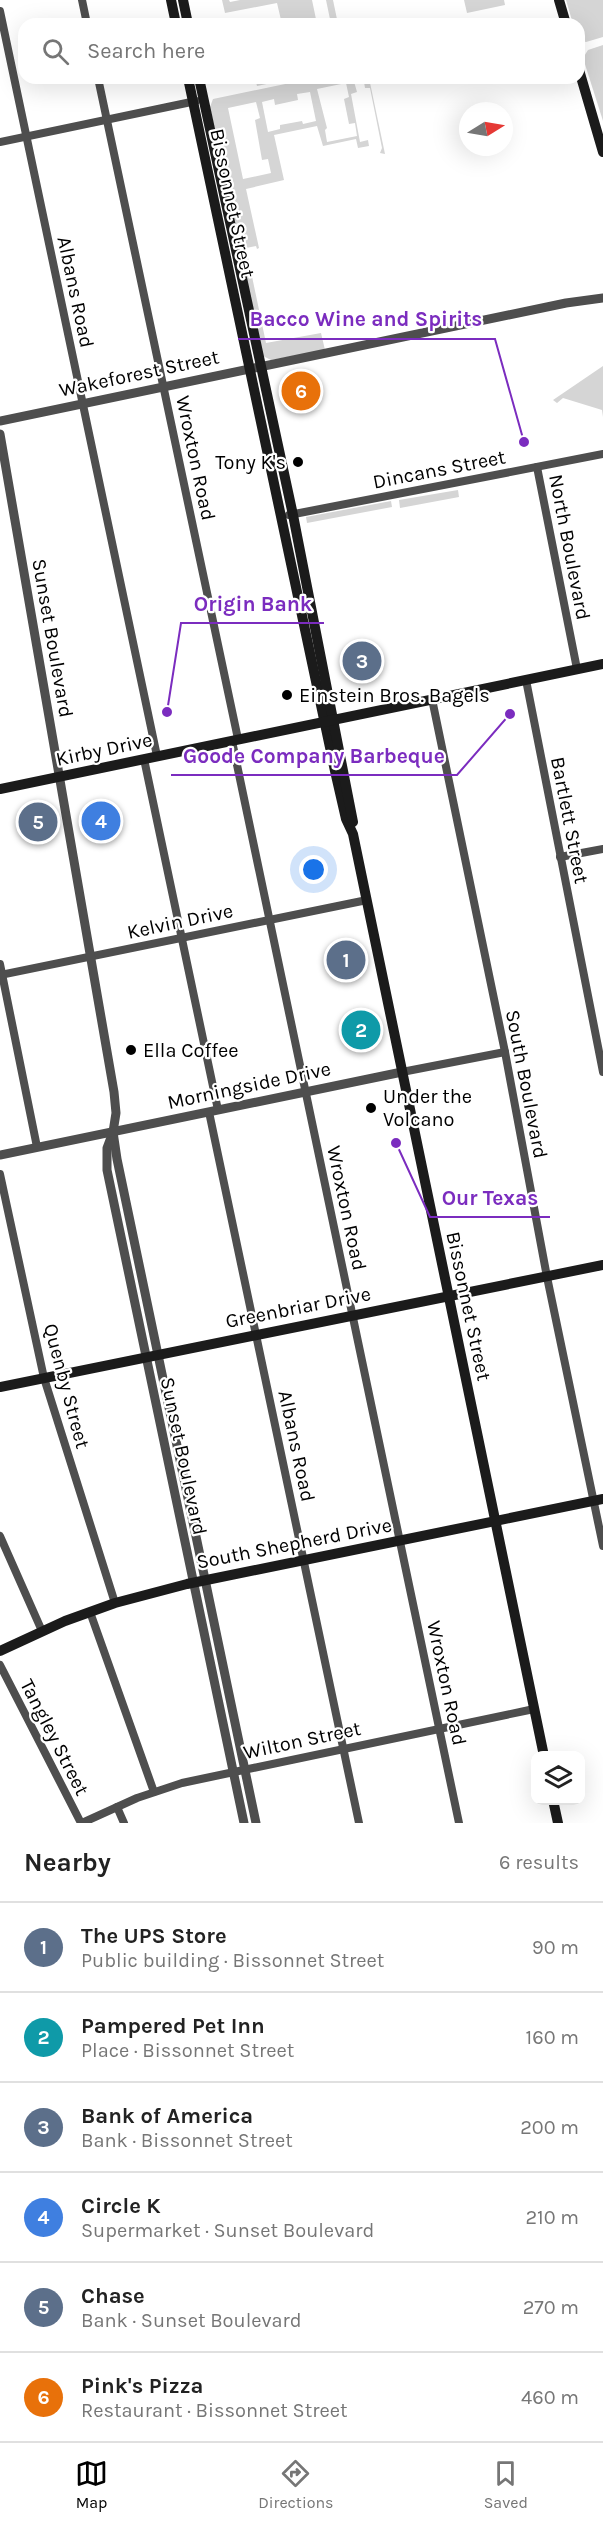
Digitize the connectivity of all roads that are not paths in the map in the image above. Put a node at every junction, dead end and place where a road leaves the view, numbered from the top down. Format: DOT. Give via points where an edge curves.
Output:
graph roads {
  1 [pos="82,0"];
  2 [pos="171,0"];
  3 [pos="183,0"];
  4 [pos="558,0"];
  5 [pos="0,11"];
  6 [pos="86,18"];
  7 [pos="175,18"];
  8 [pos="187,18"];
  9 [pos="564,18"];
  10 [pos="99,84"];
  11 [pos="191,84"];
  12 [pos="199,84"];
  13 [pos="583,84"];
  14 [pos="198,100"];
  15 [pos="106,120"];
  16 [pos="26,136"];
  17 [pos="0,142"];
  18 [pos="603,152"];
  19 [pos="603,298"];
  20 [pos="262,366"];
  21 [pos="249,368"];
  22 [pos="164,386"];
  23 [pos="82,404"];
  24 [pos="0,421"];
  25 [pos="0,435"];
  26 [pos="603,454"];
  27 [pos="537,467"];
  28 [pos="293,515"];
  29 [pos="281,517"];
  30 [pos="312,608"];
  31 [pos="301,610"];
  32 [pos="603,666"];
  33 [pos="577,669"];
  34 [pos="526,680"];
  35 [pos="432,699"];
  36 [pos="329,721"];
  37 [pos="235,740"];
  38 [pos="157,756"];
  39 [pos="144,759"];
  40 [pos="59,777"];
  41 [pos="0,789"];
  42 [pos="603,849"];
  43 [pos="560,857"];
  44 [pos="367,900"];
  45 [pos="271,919"];
  46 [pos="181,938"];
  47 [pos="91,956"];
  48 [pos="0,964"];
  49 [pos="1,975"];
  50 [pos="505,1052"];
  51 [pos="402,1072"];
  52 [pos="603,1072"];
  53 [pos="306,1092"];
  54 [pos="214,1111"];
  55 [pos="113,1132"];
  56 [pos="37,1147"];
  57 [pos="0,1155"];
  58 [pos="0,1174"];
  59 [pos="603,1266"];
  60 [pos="547,1277"];
  61 [pos="449,1296"];
  62 [pos="352,1314"];
  63 [pos="257,1334"];
  64 [pos="157,1354"];
  65 [pos="145,1357"];
  66 [pos="44,1378"];
  67 [pos="0,1387"];
  68 [pos="598,1500"];
  69 [pos="496,1521"];
  70 [pos="0,1536"];
  71 [pos="401,1540"];
  72 [pos="603,1546"];
  73 [pos="304,1560"];
  74 [pos="205,1580"];
  75 [pos="193,1582"];
  76 [pos="115,1604"];
  77 [pos="90,1612"];
  78 [pos="42,1631"];
  79 [pos="0,1651"];
  80 [pos="0,1665"];
  81 [pos="534,1709"];
  82 [pos="440,1729"];
  83 [pos="344,1748"];
  84 [pos="543,1751"];
  85 [pos="245,1768"];
  86 [pos="233,1771"];
  87 [pos="154,1792"];
  88 [pos="554,1805"];
  89 [pos="117,1807"];
  90 [pos="82,1823"];
  91 [pos="124,1823"];
  92 [pos="244,1823"];
  93 [pos="256,1823"];
  94 [pos="359,1823"];
  95 [pos="459,1823"];
  96 [pos="558,1823"];
  1 -- 6 [label="street"];
  2 -- 7 [label="main road"];
  3 -- 8 [label="main road"];
  4 -- 9 [label="main road"];
  5 -- 16 [label="street, Albans Road"];
  10 -- 15 [label="street, Wroxton Road"];
  11 -- 14 [label="main road, Bissonnet Street"];
  12 -- 14 [label="main road, Bissonnet Street"];
  13 -- 18 [label="main road"];
  14 -- 15 [label="street"];
  14 -- 20 [label="main road, Bissonnet Street"];
  14 -- 21 [label="main road, Bissonnet Street"];
  15 -- 16 [label="street"];
  15 -- 22 [label="street, Wroxton Road"];
  16 -- 17 [label="street"];
  16 -- 23 [label="street, Albans Road"];
  19 -- 20 [label="street, Wakeforest Street"];
  20 -- 21 [label="street, Wakeforest Street"];
  20 -- 28 [label="main road, Bissonnet Street"];
  21 -- 22 [label="street, Wakeforest Street"];
  21 -- 29 [label="main road, Bissonnet Street"];
  22 -- 23 [label="street, Wakeforest Street"];
  22 -- 37 [label="street, Wroxton Road"];
  23 -- 24 [label="street, Wakeforest Street"];
  23 -- 38 [label="street, Albans Road"];
  25 -- 40 [label="street, Sunset Boulevard"];
  26 -- 27 [label="street, Dincans Street"];
  27 -- 28 [label="street, Dincans Street"];
  27 -- 33 [label="street, North Boulevard"];
  28 -- 29 [label="street, Dincans Street"];
  28 -- 30 [label="main road, Bissonnet Street"];
  29 -- 31 [label="main road, Bissonnet Street"];
  30 -- 31 [label="main road"];
  30 -- 36 [label="main road, Bissonnet Street"];
  31 -- 36 [label="main road, Bissonnet Street"];
  32 -- 33 [label="main road, Kirby Drive"];
  33 -- 34 [label="main road, Kirby Drive"];
  34 -- 35 [label="main road, Kirby Drive"];
  34 -- 43 [label="street, Bartlett Street"];
  35 -- 36 [label="main road, Kirby Drive"];
  35 -- 50 [label="street, South Boulevard"];
  36 -- 37 [label="main road, Kirby Drive"];
  36 -- 44 [label="main road, Bissonnet Street" via="346,819 352,828"];
  37 -- 38 [label="main road, Kirby Drive"];
  37 -- 45 [label="street, Wroxton Road"];
  38 -- 39 [label="main road, Kirby Drive"];
  39 -- 40 [label="main road, Kirby Drive"];
  39 -- 46 [label="street, Albans Road"];
  40 -- 41 [label="main road, Kirby Drive"];
  40 -- 47 [label="street, Sunset Boulevard"];
  42 -- 43 [label="street"];
  43 -- 52 [label="street, Bartlett Street"];
  44 -- 45 [label="street, Kelvin Drive"];
  44 -- 51 [label="main road, Bissonnet Street"];
  45 -- 46 [label="street, Kelvin Drive"];
  45 -- 53 [label="street, Wroxton Road"];
  46 -- 47 [label="street, Kelvin Drive"];
  46 -- 54 [label="street, Albans Road"];
  47 -- 49 [label="street, Kelvin Drive"];
  47 -- 55 [label="street, Sunset Boulevard" via="114,1092"];
  48 -- 49 [label="street"];
  49 -- 56 [label="street"];
  50 -- 51 [label="street, Morningside Drive"];
  50 -- 60 [label="street, South Boulevard"];
  51 -- 53 [label="street, Morningside Drive"];
  51 -- 61 [label="main road, Bissonnet Street"];
  53 -- 54 [label="street, Morningside Drive"];
  53 -- 62 [label="street, Wroxton Road"];
  54 -- 55 [label="street, Morningside Drive"];
  54 -- 63 [label="street, Albans Road"];
  55 -- 56 [label="street, Morningside Drive"];
  55 -- 64 [label="street, Sunset Boulevard"];
  55 -- 65 [label="street, Sunset Boulevard" via="107,1148 107,1170"];
  56 -- 57 [label="street, Morningside Drive"];
  58 -- 66 [label="street, Quenby Street"];
  59 -- 60 [label="main road, Greenbriar Drive"];
  60 -- 61 [label="main road, Greenbriar Drive"];
  60 -- 68 [label="street, South Boulevard"];
  61 -- 62 [label="main road, Greenbriar Drive"];
  61 -- 69 [label="main road, Bissonnet Street"];
  62 -- 63 [label="main road, Greenbriar Drive"];
  62 -- 71 [label="street, Wroxton Road"];
  63 -- 64 [label="main road, Greenbriar Drive"];
  63 -- 73 [label="street, Albans Road"];
  64 -- 65 [label="main road, Greenbriar Drive"];
  64 -- 74 [label="street, Sunset Boulevard"];
  65 -- 66 [label="main road, Greenbriar Drive"];
  65 -- 75 [label="street, Sunset Boulevard"];
  66 -- 67 [label="main road, Greenbriar Drive"];
  66 -- 76 [label="street, Quenby Street"];
  68 -- 69 [label="main road, South Shepherd Drive"];
  68 -- 72 [label="street, South Boulevard"];
  69 -- 71 [label="main road, South Shepherd Drive"];
  69 -- 81 [label="main road, Bissonnet Street"];
  70 -- 78 [label="street"];
  71 -- 73 [label="main road, South Shepherd Drive"];
  71 -- 82 [label="street, Wroxton Road"];
  73 -- 74 [label="main road, South Shepherd Drive"];
  73 -- 83 [label="street, Albans Road"];
  74 -- 75 [label="main road, South Shepherd Drive"];
  74 -- 85 [label="street, Sunset Boulevard"];
  75 -- 76 [label="main road, South Shepherd Drive"];
  75 -- 86 [label="street, Sunset Boulevard"];
  76 -- 77 [label="main road, South Shepherd Drive"];
  77 -- 78 [label="main road, South Shepherd Drive"];
  77 -- 87 [label="street"];
  78 -- 79 [label="main road, South Shepherd Drive"];
  80 -- 90 [label="street, Tangley Street"];
  81 -- 82 [label="street, Wilton Street"];
  81 -- 84 [label="main road, Bissonnet Street"];
  82 -- 83 [label="street, Wilton Street"];
  82 -- 95 [label="street, Wroxton Road"];
  83 -- 85 [label="street, Wilton Street"];
  83 -- 94 [label="street, Albans Road"];
  85 -- 86 [label="street, Wilton Street"];
  85 -- 93 [label="street, Sunset Boulevard"];
  86 -- 87 [label="street, Wilton Street"];
  86 -- 92 [label="street, Sunset Boulevard"];
  87 -- 89 [label="street, Wilton Street"];
  88 -- 96 [label="main road"];
  89 -- 90 [label="street, Wilton Street"];
  89 -- 91 [label="street"];
}
